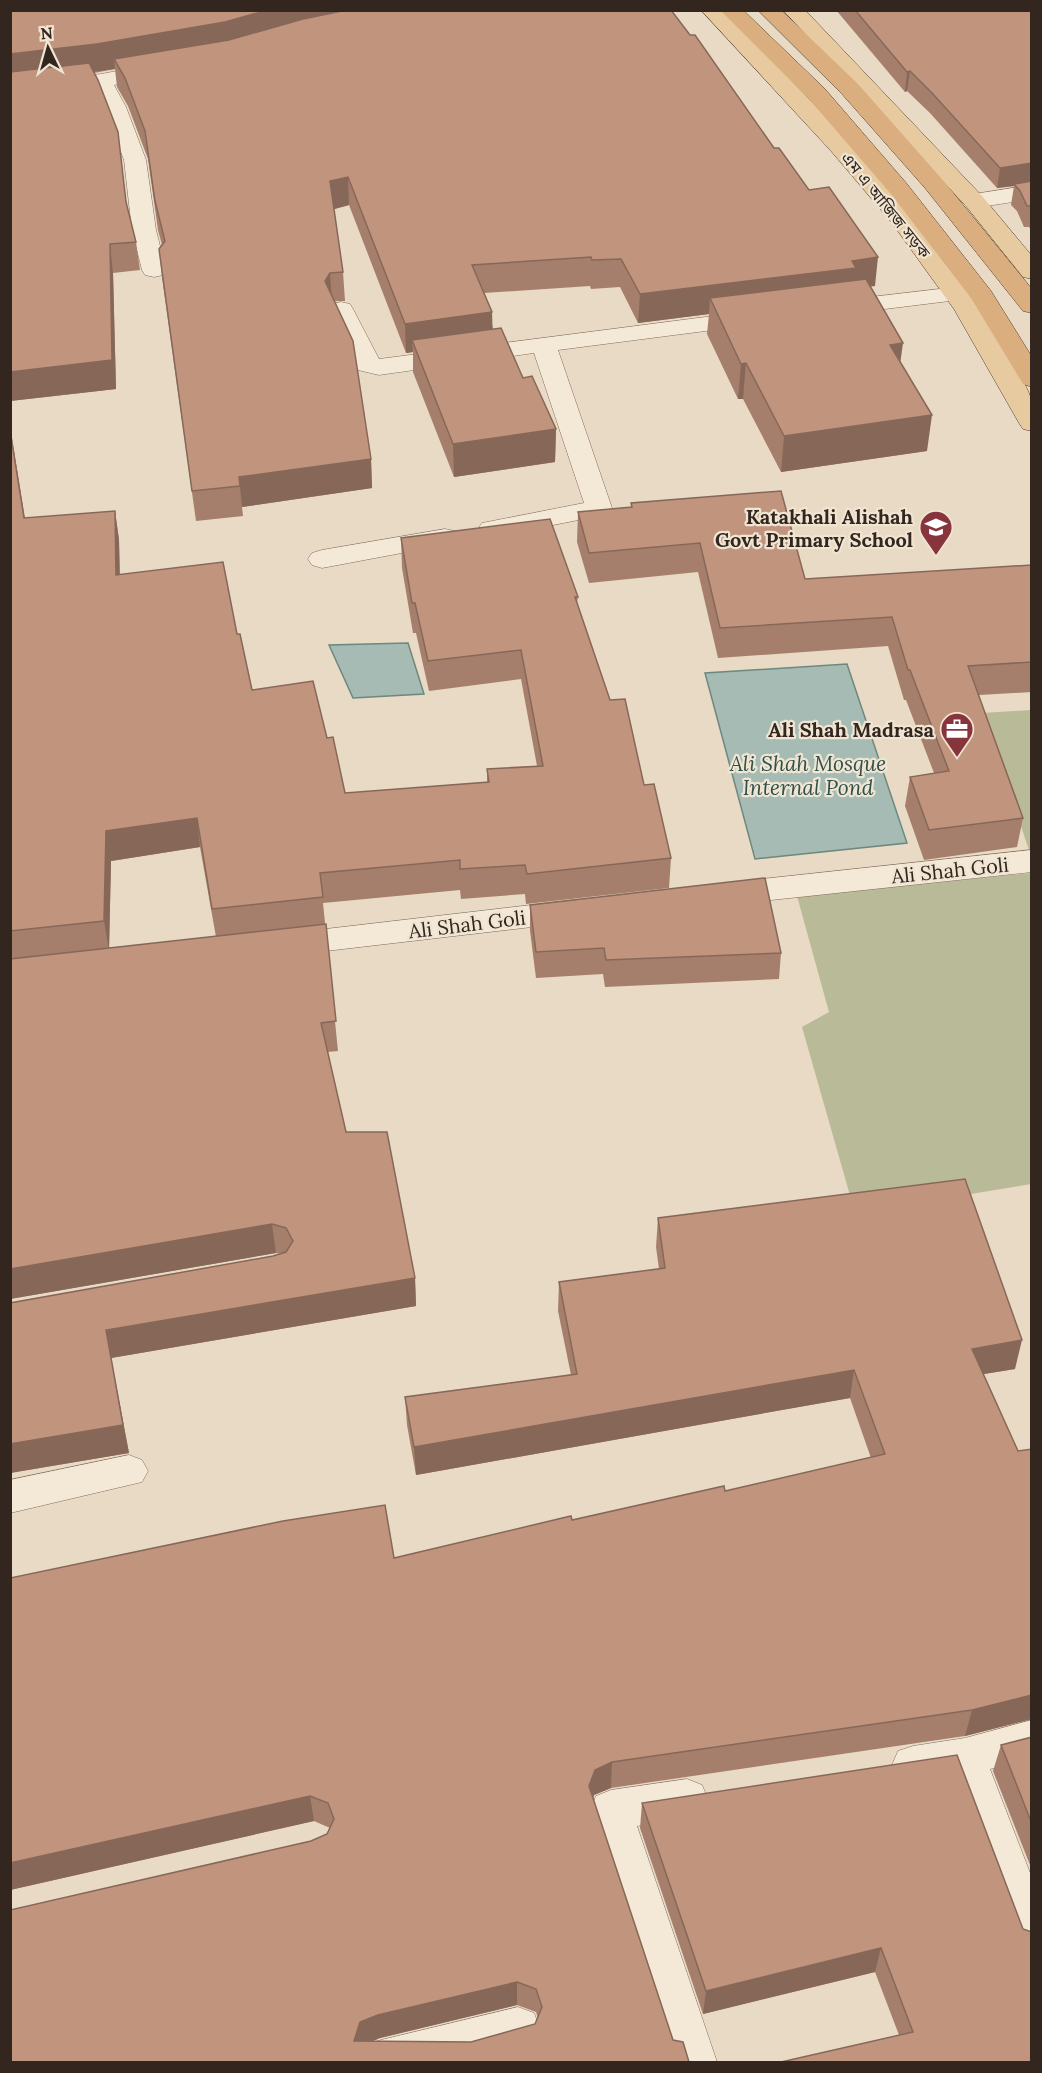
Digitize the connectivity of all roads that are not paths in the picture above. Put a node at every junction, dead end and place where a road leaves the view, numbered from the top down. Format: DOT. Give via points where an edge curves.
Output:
graph roads {
  1 [pos="711,10"];
  2 [pos="730,10"];
  3 [pos="768,10"];
  4 [pos="793,10"];
  5 [pos="184,66"];
  6 [pos="101,81"];
  7 [pos="10,91"];
  8 [pos="1032,192"];
  9 [pos="974,201"];
  10 [pos="154,270"];
  11 [pos="1032,272"];
  12 [pos="957,294"];
  13 [pos="1032,306"];
  14 [pos="341,309"];
  15 [pos="815,311"];
  16 [pos="780,315"];
  17 [pos="544,344"];
  18 [pos="1032,379"];
  19 [pos="1032,423"];
  20 [pos="322,559"];
  21 [pos="1032,861"];
  22 [pos="692,898"];
  23 [pos="598,909"];
  24 [pos="257,948"];
  25 [pos="129,1471"];
  26 [pos="10,1497"];
  27 [pos="1032,1739"];
  28 [pos="965,1757"];
  29 [pos="882,1769"];
  30 [pos="729,1792"];
  31 [pos="1032,1936"];
  32 [pos="518,2029"];
  33 [pos="381,2062"];
  34 [pos="695,2062"];
  1 -- 12 [label="main road, এম এ আজিজ সড়ক" via="798,100 898,217"];
  2 -- 18 [label="highway" via="817,94 899,189 982,296"];
  3 -- 13 [label="highway" via="850,88"];
  4 -- 9 [label="main road"];
  5 -- 6 [label="street"];
  6 -- 7 [label="street"];
  6 -- 10 [label="street" via="135,160 144,230"];
  8 -- 9 [label="street"];
  9 -- 11 [label="main road"];
  12 -- 15 [label="street"];
  12 -- 19 [label="main road, এম এ আজিজ সড়ক"];
  14 -- 17 [label="street" via="368,365 372,366"];
  16 -- 17 [label="street"];
  17 -- 20 [label="street" via="598,509"];
  21 -- 22 [label="street, Ali Shah Goli"];
  23 -- 24 [label="street, Ali Shah Goli"];
  25 -- 26 [label="street"];
  27 -- 28 [label="street"];
  28 -- 29 [label="street"];
  28 -- 31 [label="street"];
  30 -- 34 [label="street" via="611,1810"];
  32 -- 33 [label="street"];
}
